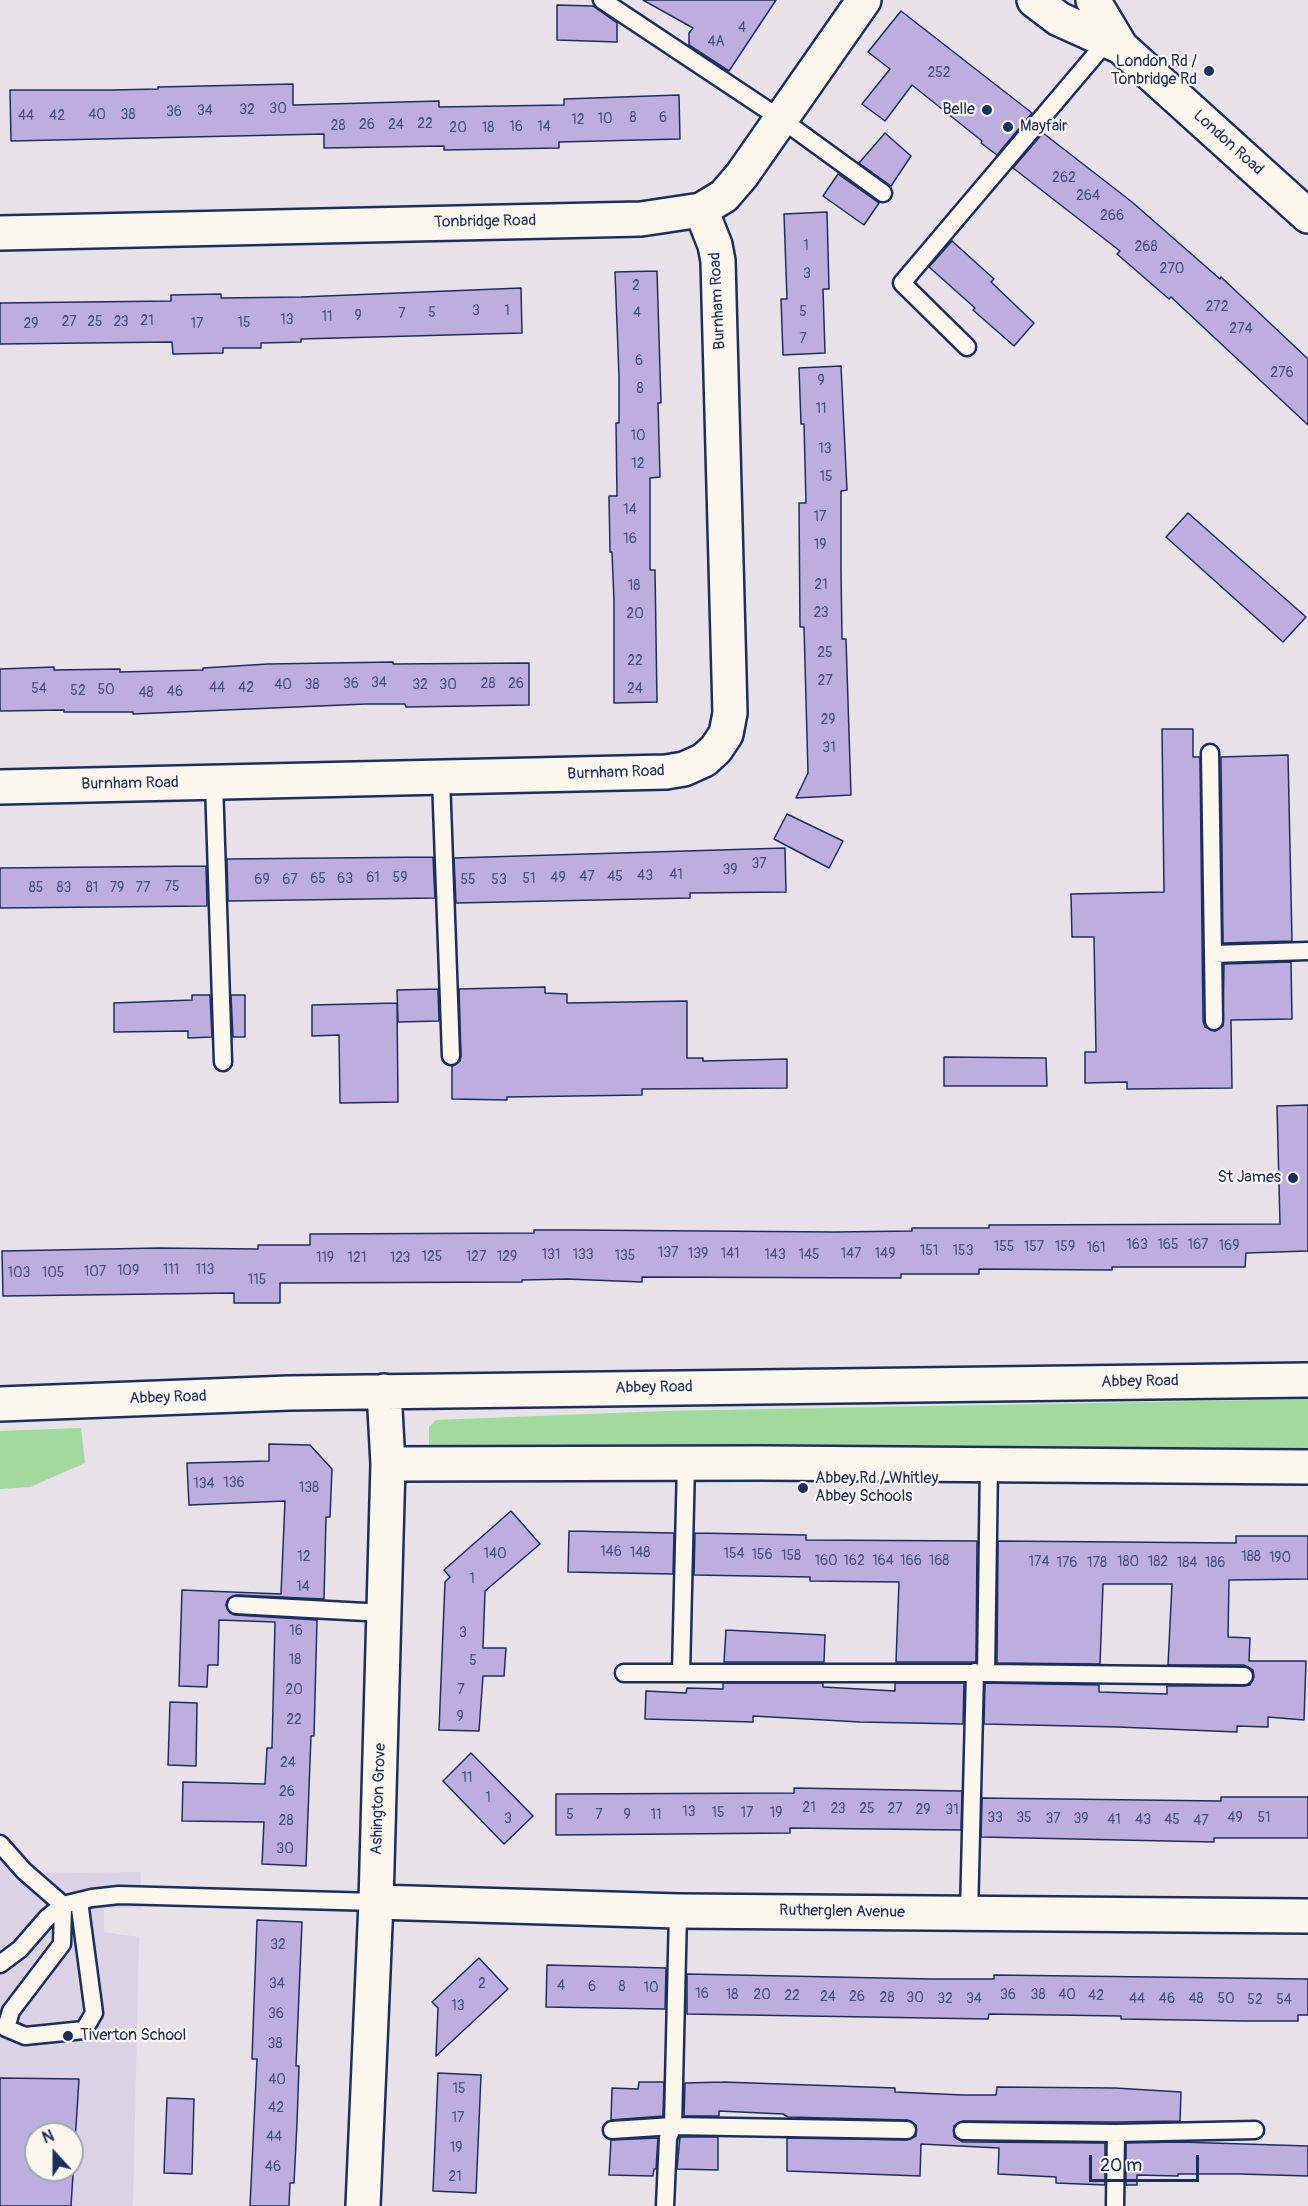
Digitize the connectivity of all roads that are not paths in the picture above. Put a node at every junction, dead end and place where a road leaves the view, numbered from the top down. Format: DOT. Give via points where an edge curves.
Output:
graph roads {
  1 [pos="602,0"];
  2 [pos="864,0"];
  3 [pos="1034,0"];
  4 [pos="1093,0"];
  5 [pos="1114,44"];
  6 [pos="781,119"];
  7 [pos="883,194"];
  8 [pos="701,210"];
  9 [pos="1308,216"];
  10 [pos="0,233"];
  11 [pos="967,347"];
  12 [pos="1210,753"];
  13 [pos="441,778"];
  14 [pos="214,782"];
  15 [pos="0,788"];
  16 [pos="1308,951"];
  17 [pos="1213,954"];
  18 [pos="1214,1021"];
  19 [pos="451,1056"];
  20 [pos="223,1062"];
  21 [pos="1308,1380"];
  22 [pos="384,1391"];
  23 [pos="0,1404"];
  24 [pos="686,1463"];
  25 [pos="388,1464"];
  26 [pos="989,1464"];
  27 [pos="1308,1467"];
  28 [pos="236,1605"];
  29 [pos="384,1613"];
  30 [pos="624,1673"];
  31 [pos="681,1673"];
  32 [pos="980,1673"];
  33 [pos="1244,1676"];
  34 [pos="0,1844"];
  35 [pos="376,1902"];
  36 [pos="71,1903"];
  37 [pos="678,1911"];
  38 [pos="969,1914"];
  39 [pos="1308,1916"];
  40 [pos="0,1964"];
  41 [pos="674,2126"];
  42 [pos="612,2130"];
  43 [pos="906,2130"];
  44 [pos="1255,2130"];
  45 [pos="963,2131"];
  46 [pos="1116,2133"];
  47 [pos="363,2206"];
  48 [pos="665,2206"];
  49 [pos="1115,2206"];
  1 -- 6 [label="lane"];
  2 -- 6 [label="street, Tonbridge Road"];
  3 -- 5 [label="street, London Road" via="1059,19"];
  4 -- 5 [label="street, London Road"];
  5 -- 9 [label="street, London Road"];
  5 -- 11 [label="lane" via="902,283"];
  6 -- 7 [label="lane"];
  6 -- 8 [label="street, Tonbridge Road" via="724,196"];
  8 -- 10 [label="street, Tonbridge Road" via="641,219"];
  8 -- 13 [label="street, Burnham Road" via="716,245 718,261 730,713 726,734 704,760 666,772"];
  12 -- 17 [label="lane"];
  13 -- 14 [label="street, Burnham Road"];
  13 -- 19 [label="lane"];
  14 -- 15 [label="street, Burnham Road"];
  14 -- 20 [label="lane"];
  16 -- 17 [label="lane"];
  17 -- 18 [label="lane"];
  21 -- 22 [label="street, Abbey Road"];
  22 -- 23 [label="street, Abbey Road"];
  22 -- 25 [label="street, Ashington Grove"];
  24 -- 25 [label="street"];
  24 -- 26 [label="street"];
  24 -- 31 [label="lane"];
  25 -- 29 [label="street, Ashington Grove"];
  26 -- 27 [label="street"];
  26 -- 32 [label="lane"];
  28 -- 29 [label="lane"];
  29 -- 35 [label="street, Ashington Grove"];
  30 -- 31 [label="lane"];
  31 -- 32 [label="lane"];
  32 -- 33 [label="lane"];
  32 -- 38 [label="lane"];
  34 -- 36 [label="lane" via="24,1871"];
  35 -- 36 [label="lane" via="119,1895"];
  35 -- 37 [label="street, Rutherglen Avenue"];
  35 -- 47 [label="street, Ashington Grove"];
  36 -- 36 [label="lane" via="62,1944 11,2011 6,2028 25,2036 84,2030 93,2013"];
  36 -- 40 [label="lane" via="47,1918 20,1949"];
  37 -- 38 [label="street, Rutherglen Avenue"];
  37 -- 41 [label="lane"];
  38 -- 39 [label="street, Rutherglen Avenue"];
  41 -- 42 [label="lane"];
  41 -- 43 [label="lane"];
  41 -- 48 [label="lane" via="668,2138"];
  44 -- 46 [label="lane"];
  45 -- 46 [label="lane"];
  46 -- 49 [label="lane"];
}
